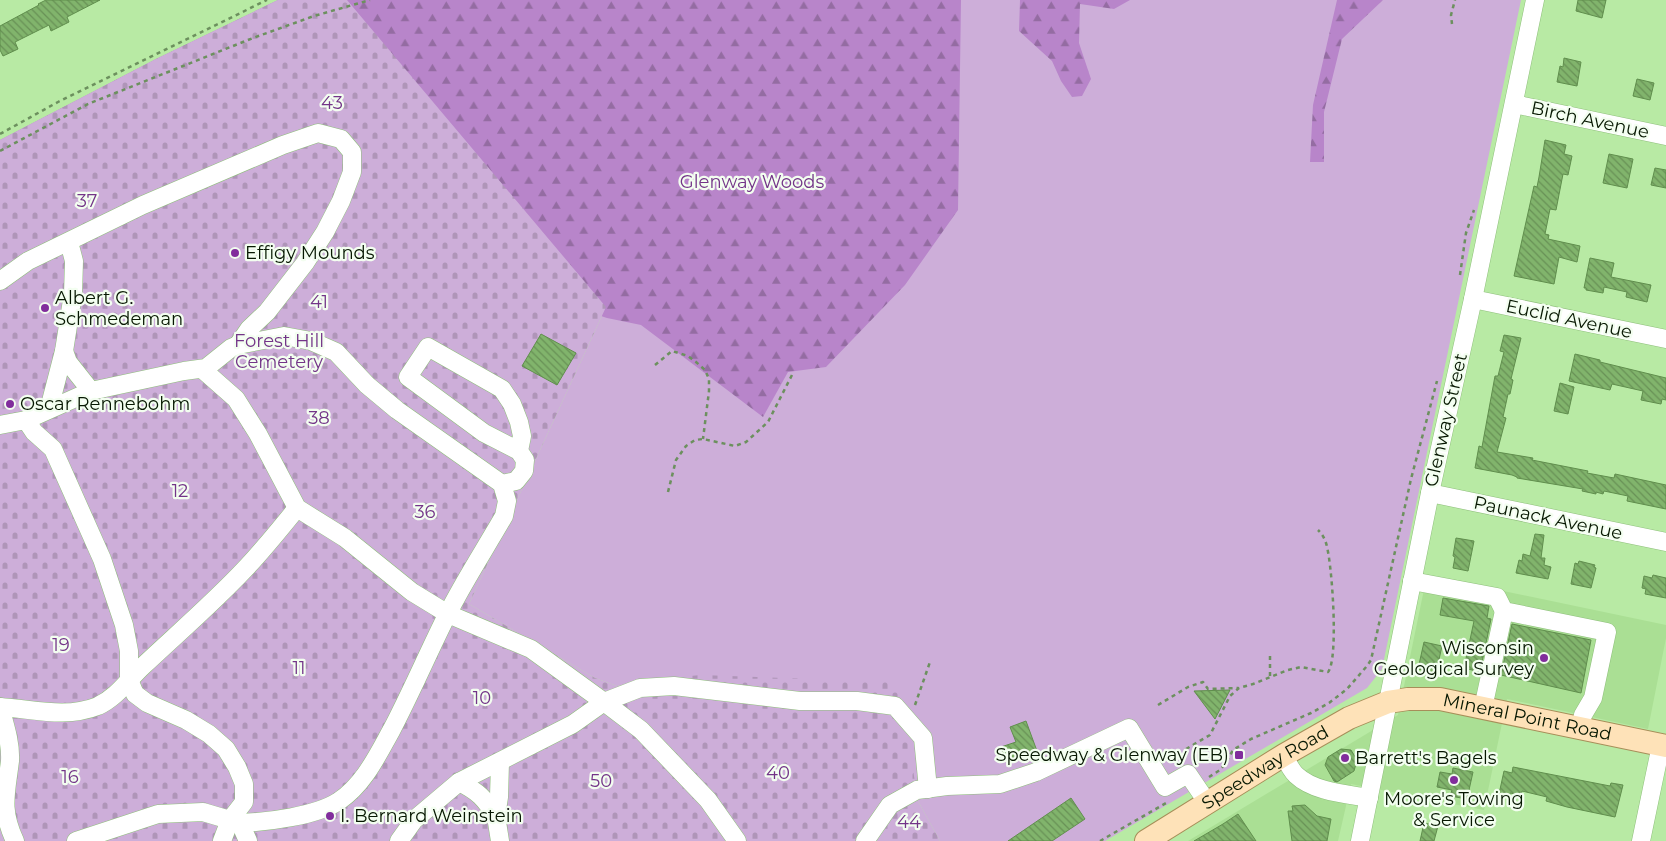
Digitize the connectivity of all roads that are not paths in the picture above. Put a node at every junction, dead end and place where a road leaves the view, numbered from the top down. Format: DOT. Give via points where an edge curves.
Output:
graph roads {
  1 [pos="1535,0"];
  2 [pos="1514,104"];
  3 [pos="1666,136"];
  4 [pos="69,242"];
  5 [pos="0,282"];
  6 [pos="1473,299"];
  7 [pos="1666,339"];
  8 [pos="238,346"];
  9 [pos="64,351"];
  10 [pos="202,369"];
  11 [pos="91,391"];
  12 [pos="50,409"];
  13 [pos="26,420"];
  14 [pos="0,426"];
  15 [pos="519,451"];
  16 [pos="502,484"];
  17 [pos="1430,493"];
  18 [pos="297,508"];
  19 [pos="1666,542"];
  20 [pos="1412,581"];
  21 [pos="1504,611"];
  22 [pos="448,614"];
  23 [pos="130,680"];
  24 [pos="604,702"];
  25 [pos="1388,702"];
  26 [pos="0,707"];
  27 [pos="1483,708"];
  28 [pos="1580,728"];
  29 [pos="1664,746"];
  30 [pos="1284,755"];
  31 [pos="500,762"];
  32 [pos="459,782"];
  33 [pos="928,789"];
  34 [pos="1202,794"];
  35 [pos="1368,798"];
  36 [pos="496,816"];
  37 [pos="235,822"];
  38 [pos="16,841"];
  39 [pos="76,841"];
  40 [pos="222,841"];
  41 [pos="248,841"];
  42 [pos="399,841"];
  43 [pos="500,841"];
  44 [pos="737,841"];
  45 [pos="865,841"];
  46 [pos="1146,841"];
  47 [pos="1360,841"];
  48 [pos="1640,841"];
  1 -- 2 [label="street, Glenway Street"];
  2 -- 3 [label="street, Birch Avenue"];
  2 -- 6 [label="street, Glenway Street"];
  4 -- 5 [label="street" via="28,261"];
  4 -- 8 [label="street" via="143,205 283,145 318,133 341,139 352,152 352,172 341,201 305,263"];
  4 -- 9 [label="street" via="74,261 73,294"];
  6 -- 7 [label="street, Euclid Avenue"];
  6 -- 17 [label="street, Glenway Street"];
  8 -- 10 [label="street"];
  8 -- 16 [label="street" via="284,336 311,341 336,352 367,385 397,410"];
  9 -- 11 [label="street" via="68,362"];
  9 -- 12 [label="street"];
  10 -- 11 [label="street"];
  10 -- 18 [label="street" via="236,399"];
  11 -- 12 [label="street"];
  12 -- 13 [label="street"];
  13 -- 14 [label="street"];
  13 -- 23 [label="street" via="52,449 102,559 124,624"];
  15 -- 15 [label="street" via="484,433 408,377 428,348 502,389 519,422 522,436"];
  15 -- 16 [label="street" via="525,460 524,471 516,481"];
  16 -- 22 [label="street" via="507,501 504,516"];
  17 -- 19 [label="street, Paunack Avenue"];
  17 -- 20 [label="street, Glenway Street"];
  18 -- 22 [label="street" via="345,538 412,592"];
  18 -- 23 [label="street" via="245,570"];
  20 -- 21 [label="street" via="1497,597"];
  20 -- 25 [label="street, Glenway Street"];
  21 -- 27 [label="street"];
  21 -- 28 [label="street" via="1607,632 1593,698"];
  22 -- 24 [label="street" via="531,649"];
  22 -- 37 [label="street" via="369,770 352,791 338,802 319,810 268,822"];
  23 -- 26 [label="street" via="116,695 98,706 78,712 60,714"];
  23 -- 37 [label="street" via="135,694 147,703 186,720 226,749 244,784 244,802"];
  24 -- 31 [label="street" via="573,724"];
  24 -- 33 [label="street" via="640,688 674,686 800,701 857,701 895,706 923,738"];
  24 -- 44 [label="street" via="641,730 708,800"];
  25 -- 27 [label="main road, Mineral Point Road" via="1440,699"];
  25 -- 30 [label="main road, Speedway Road" via="1349,718"];
  25 -- 35 [label="street, Glenway Street"];
  26 -- 38 [label="street" via="10,761 4,796 5,812"];
  27 -- 28 [label="main road, Mineral Point Road"];
  28 -- 29 [label="main road, Mineral Point Road"];
  29 -- 48 [label="street"];
  30 -- 34 [label="main road, Speedway Road"];
  30 -- 35 [label="street" via="1295,774 1305,782 1326,790"];
  31 -- 32 [label="street"];
  31 -- 36 [label="street" via="500,797"];
  32 -- 36 [label="street" via="476,790"];
  32 -- 42 [label="street" via="414,820"];
  33 -- 34 [label="street" via="1000,784 1036,772 1129,728 1165,787 1188,774"];
  33 -- 45 [label="street" via="917,790 890,805"];
  34 -- 46 [label="main road, Speedway Road"];
  35 -- 47 [label="street, Glenway Street"];
  36 -- 43 [label="street"];
  37 -- 39 [label="street" via="203,812 158,814"];
  37 -- 40 [label="street"];
  37 -- 41 [label="street"];
}
